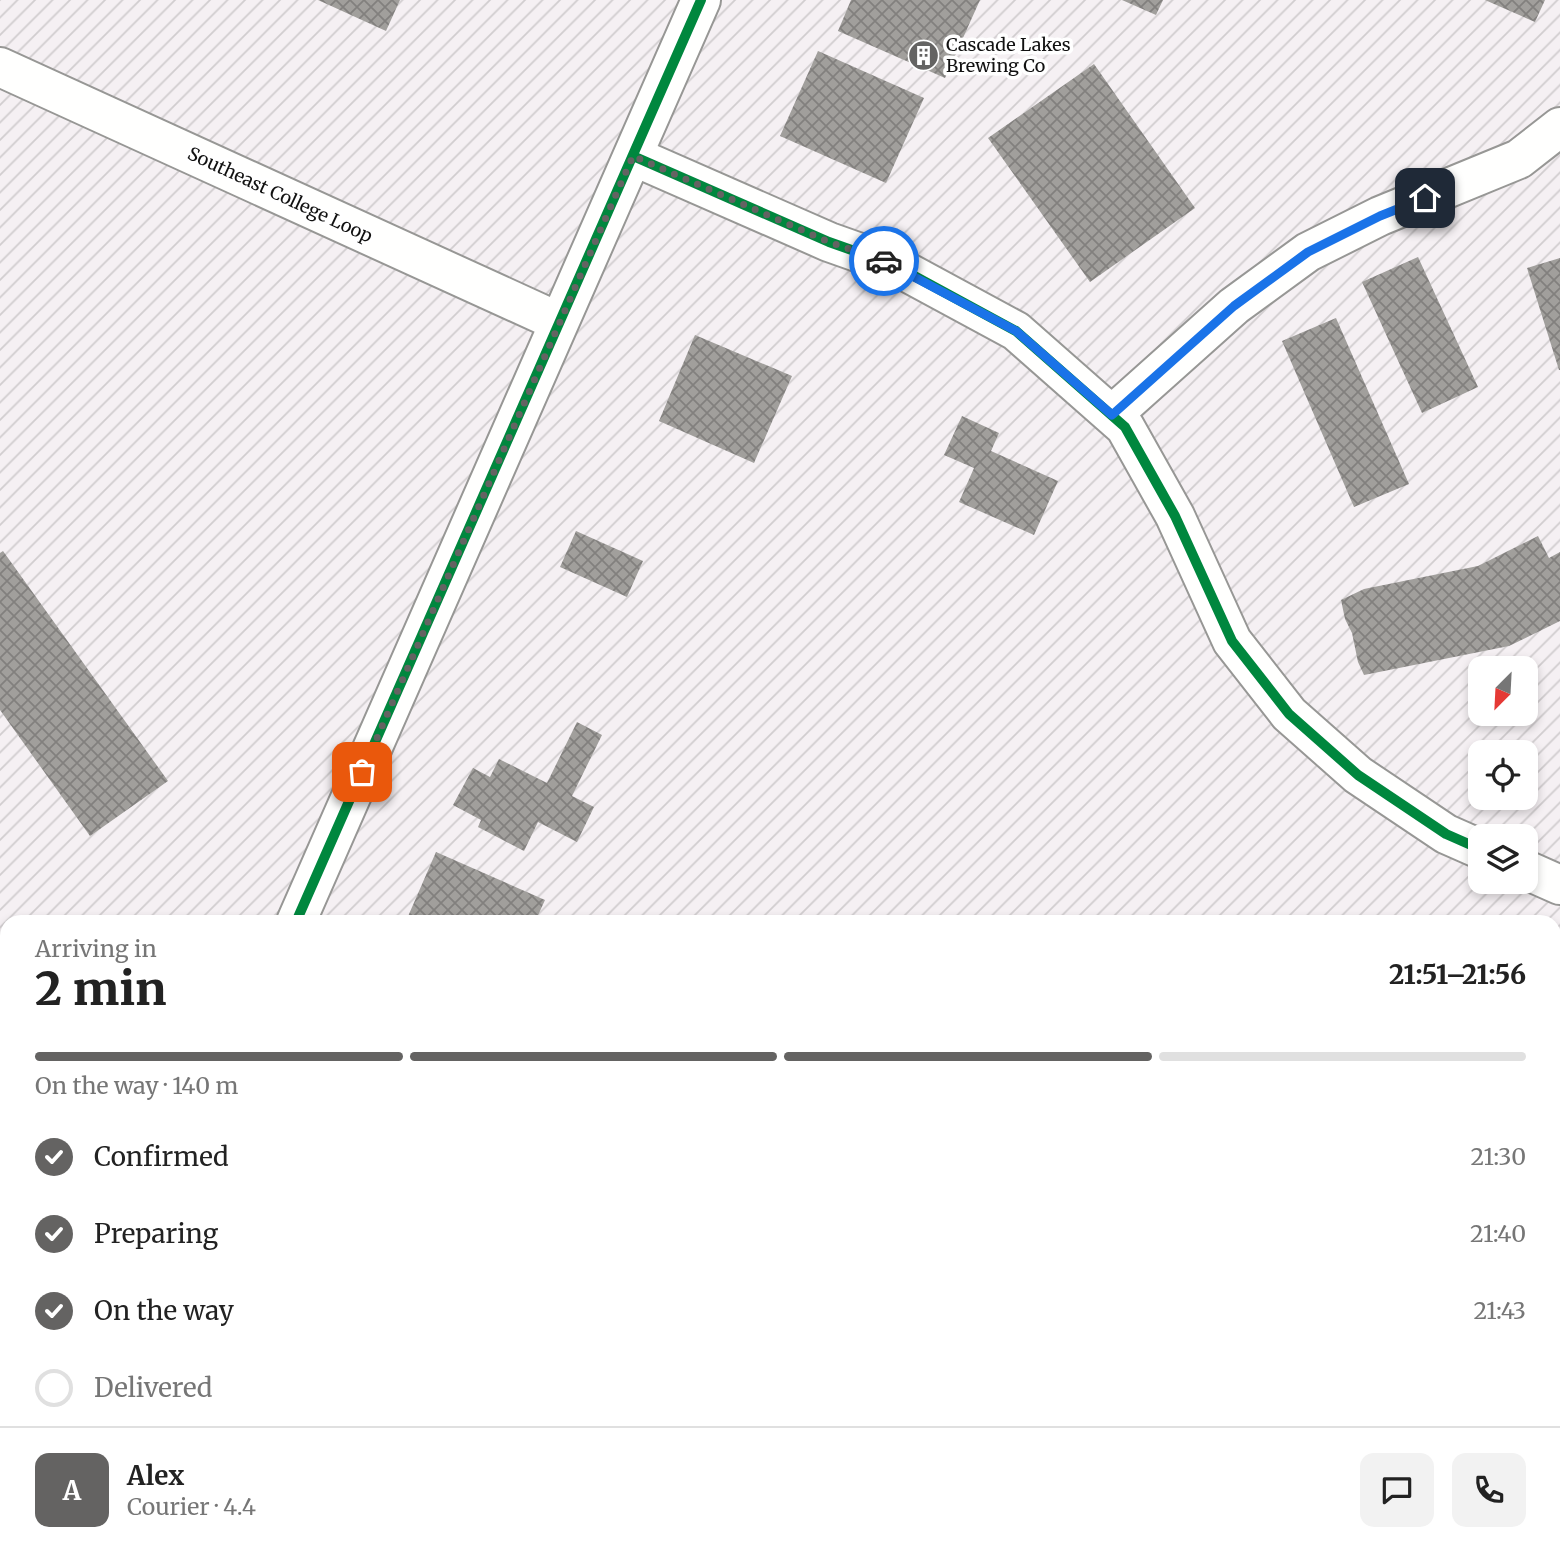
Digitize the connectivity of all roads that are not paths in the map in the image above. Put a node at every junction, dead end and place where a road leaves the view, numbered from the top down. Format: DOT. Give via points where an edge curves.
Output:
graph roads {
  1 [pos="701,0"];
  2 [pos="0,67"];
  3 [pos="1560,127"];
  4 [pos="633,156"];
  5 [pos="559,323"];
  6 [pos="1112,415"];
  7 [pos="1468,844"];
  8 [pos="1538,875"];
  9 [pos="1560,885"];
  10 [pos="299,915"];
  1 -- 4 [label="street"];
  2 -- 5 [label="street, Southeast College Loop"];
  3 -- 6 [label="street" via="1519,159 1380,216 1308,252 1234,306"];
  4 -- 5 [label="street"];
  4 -- 6 [label="street" via="906,271 1016,331"];
  5 -- 10 [label="street"];
  6 -- 7 [label="street" via="1125,427 1175,516 1232,641 1289,714 1358,775"];
  8 -- 9 [label="street"];
}
